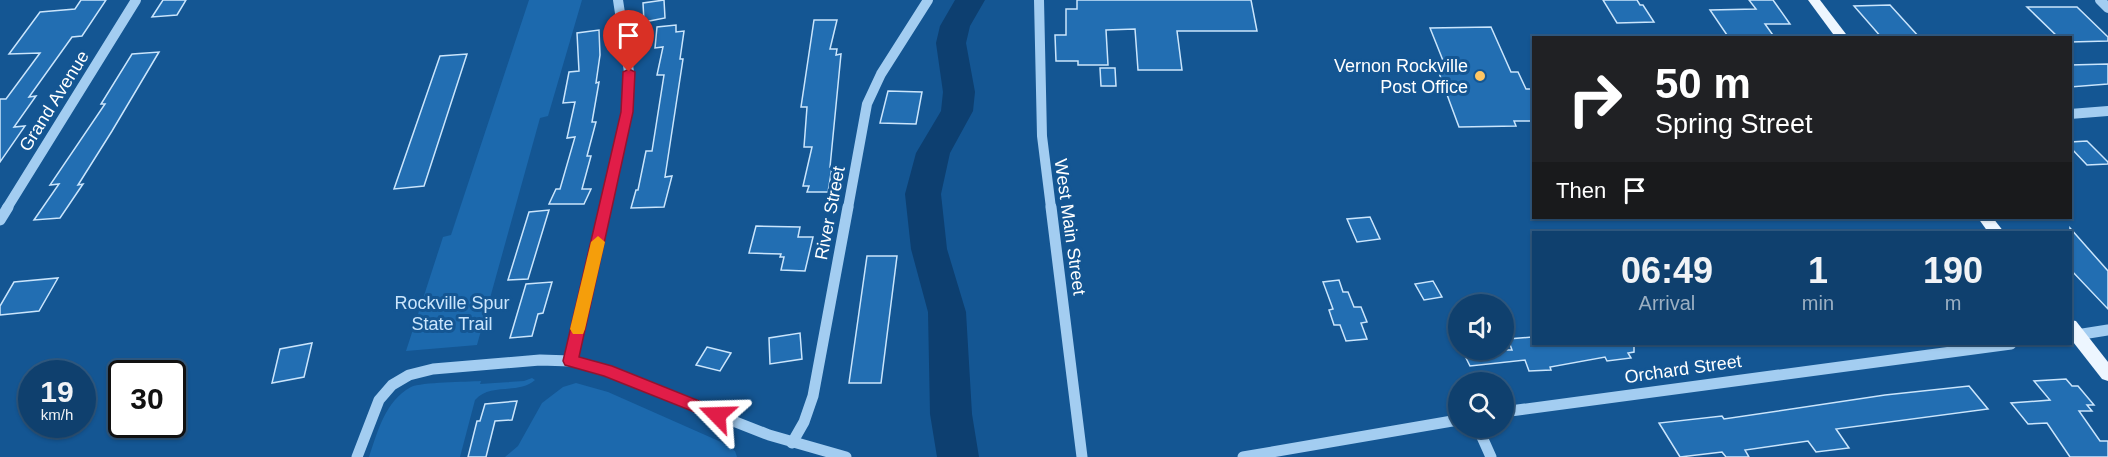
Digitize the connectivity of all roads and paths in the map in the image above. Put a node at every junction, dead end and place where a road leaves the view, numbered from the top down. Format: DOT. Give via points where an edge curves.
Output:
graph roads {
  1 [pos="136,0"];
  2 [pos="618,0"];
  3 [pos="928,0"];
  4 [pos="1039,0"];
  5 [pos="1814,0"];
  6 [pos="2100,0"];
  7 [pos="2108,8"];
  8 [pos="1841,36"];
  9 [pos="2108,111"];
  10 [pos="2072,114"];
  11 [pos="1985,219"];
  12 [pos="0,220"];
  13 [pos="1995,231"];
  14 [pos="2108,330"];
  15 [pos="2072,332"];
  16 [pos="2004,345"];
  17 [pos="571,361"];
  18 [pos="2108,374"];
  19 [pos="1514,411"];
  20 [pos="1448,422"];
  21 [pos="1482,438"];
  22 [pos="792,442"];
  23 [pos="357,457"];
  24 [pos="846,457"];
  25 [pos="1082,457"];
  26 [pos="1243,457"];
  27 [pos="1491,457"];
  1 -- 12 [label="street, Grand Avenue"];
  2 -- 17 [label="street" via="629,72 627,112"];
  3 -- 22 [label="street, River Street" via="880,74 867,104 813,396"];
  4 -- 25 [label="street, West Main Street" via="1043,144"];
  5 -- 8 [label="main road"];
  6 -- 7 [label="street"];
  9 -- 10 [label="street"];
  11 -- 13 [label="main road"];
  14 -- 15 [label="street"];
  15 -- 18 [label="main road"];
  16 -- 19 [label="street, Orchard Street"];
  17 -- 22 [label="street"];
  17 -- 23 [label="street" via="433,369 403,377 379,400"];
  20 -- 26 [label="street"];
  21 -- 27 [label="street"];
  22 -- 24 [label="street"];
}
